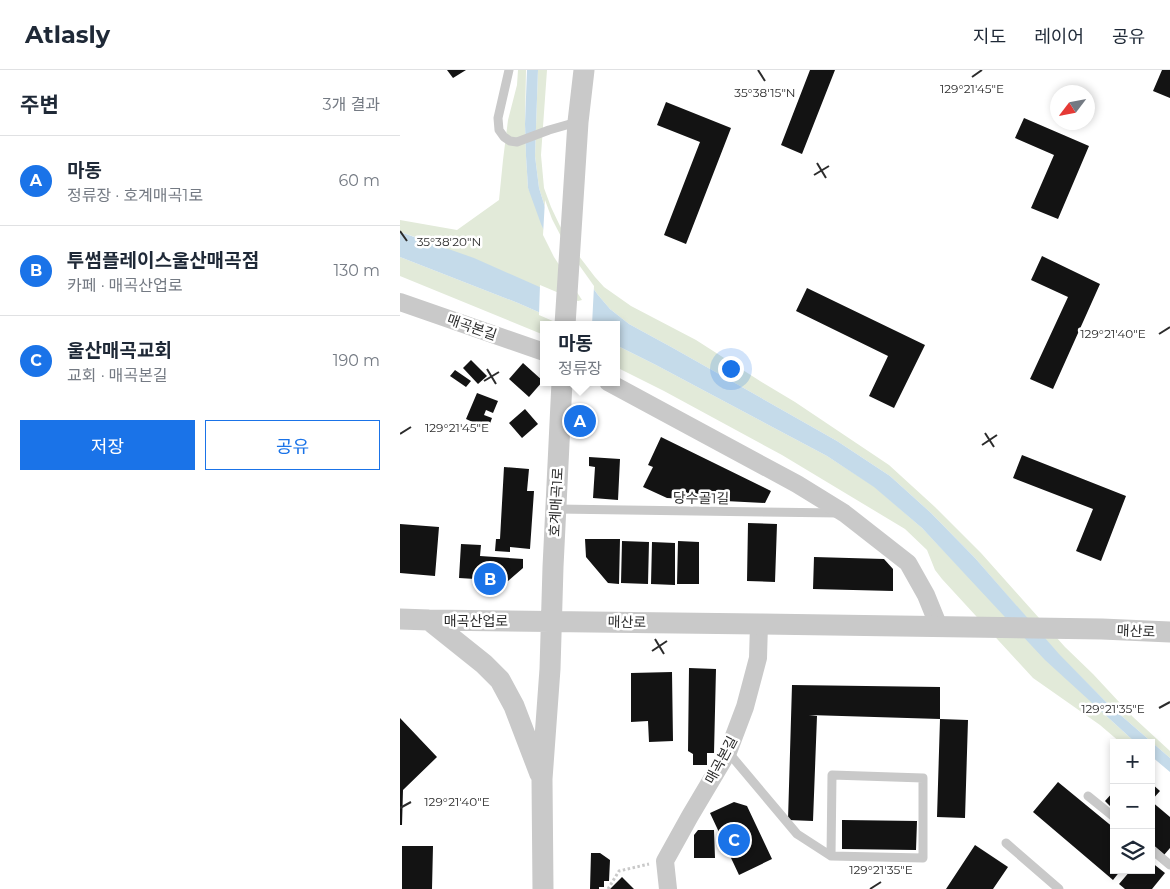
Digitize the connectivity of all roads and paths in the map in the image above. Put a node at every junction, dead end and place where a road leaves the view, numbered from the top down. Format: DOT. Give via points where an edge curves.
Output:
graph roads {
  1 [pos="509,70"];
  2 [pos="584,70"];
  3 [pos="578,122"];
  4 [pos="400,302"];
  5 [pos="564,321"];
  6 [pos="540,351"];
  7 [pos="562,386"];
  8 [pos="615,386"];
  9 [pos="557,509"];
  10 [pos="844,513"];
  11 [pos="400,619"];
  12 [pos="429,620"];
  13 [pos="552,622"];
  14 [pos="759,624"];
  15 [pos="939,627"];
  16 [pos="1170,632"];
  17 [pos="728,752"];
  18 [pos="542,779"];
  19 [pos="1088,796"];
  20 [pos="1110,814"];
  21 [pos="1006,843"];
  22 [pos="1155,852"];
  23 [pos="832,856"];
  24 [pos="665,861"];
  25 [pos="1170,865"];
  26 [pos="543,889"];
  27 [pos="608,889"];
  28 [pos="668,889"];
  29 [pos="1060,889"];
  1 -- 3 [label="lane" via="498,118 499,130 504,137 517,142"];
  2 -- 3 [label="street"];
  3 -- 5 [label="street"];
  4 -- 6 [label="street, 매곡본길"];
  7 -- 9 [label="street, 호계매곡1로"];
  8 -- 10 [label="street" via="797,484"];
  9 -- 10 [label="lane, 당수골1길"];
  9 -- 13 [label="street, 호계매곡1로"];
  10 -- 15 [label="street" via="908,563"];
  11 -- 12 [label="street, 매곡산업로"];
  12 -- 13 [label="street, 매곡산업로"];
  12 -- 18 [label="street" via="500,680 514,706"];
  13 -- 14 [label="street, 매산로"];
  13 -- 18 [label="street"];
  14 -- 15 [label="street, 매산로"];
  14 -- 17 [label="street, 매곡본길" via="758,658 746,707"];
  15 -- 16 [label="street, 매산로"];
  17 -- 23 [label="lane" via="797,834"];
  17 -- 24 [label="street, 매곡본길"];
  18 -- 26 [label="street"];
  19 -- 20 [label="lane"];
  21 -- 29 [label="lane"];
  22 -- 25 [label="lane"];
  23 -- 23 [label="lane" via="924,858 923,778 832,775"];
  24 -- 27 [label="path" via="619,871"];
  24 -- 28 [label="street"];
}
